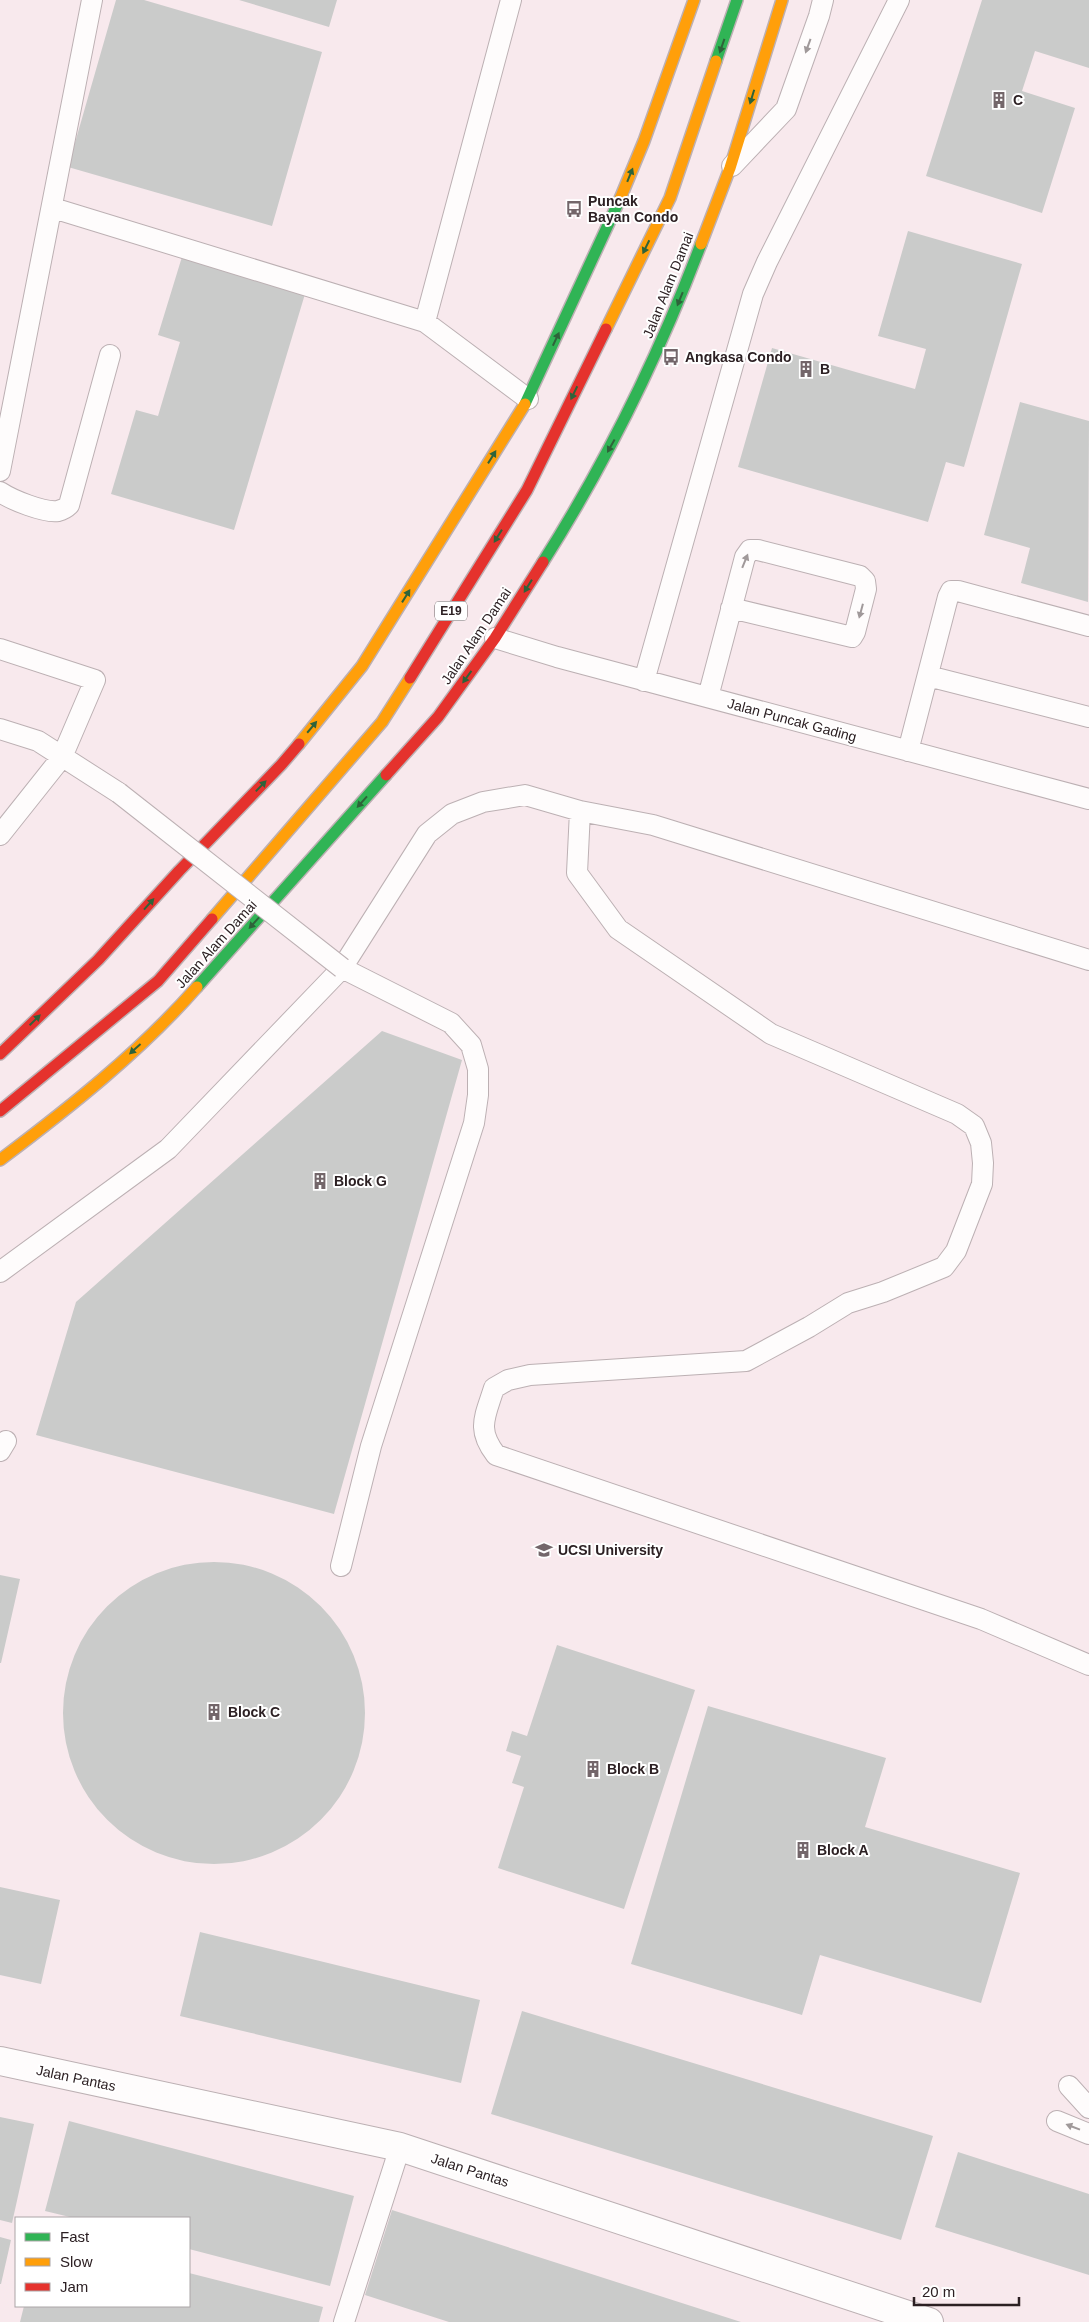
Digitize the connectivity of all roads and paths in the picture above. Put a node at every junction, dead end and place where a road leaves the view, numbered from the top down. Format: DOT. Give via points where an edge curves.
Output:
graph roads {
  1 [pos="92,0"];
  2 [pos="511,0"];
  3 [pos="694,0"];
  4 [pos="724,0"];
  5 [pos="737,0"];
  6 [pos="782,0"];
  7 [pos="823,0"];
  8 [pos="900,0"];
  9 [pos="730,168"];
  10 [pos="53,208"];
  11 [pos="425,322"];
  12 [pos="110,355"];
  13 [pos="528,399"];
  14 [pos="0,471"];
  15 [pos="0,492"];
  16 [pos="479,544"];
  17 [pos="731,608"];
  18 [pos="1089,626"];
  19 [pos="495,638"];
  20 [pos="0,650"];
  21 [pos="928,676"];
  22 [pos="644,681"];
  23 [pos="708,698"];
  24 [pos="1089,718"];
  25 [pos="0,729"];
  26 [pos="908,751"];
  27 [pos="62,757"];
  28 [pos="1089,799"];
  29 [pos="580,811"];
  30 [pos="0,834"];
  31 [pos="238,868"];
  32 [pos="219,890"];
  33 [pos="1089,960"];
  34 [pos="342,968"];
  35 [pos="0,1054"];
  36 [pos="22,1078"];
  37 [pos="0,1096"];
  38 [pos="0,1111"];
  39 [pos="0,1160"];
  40 [pos="0,1272"];
  41 [pos="341,1566"];
  42 [pos="1089,1665"];
  43 [pos="0,2061"];
  44 [pos="1068,2086"];
  45 [pos="1089,2108"];
  46 [pos="1057,2121"];
  47 [pos="1089,2134"];
  48 [pos="400,2147"];
  49 [pos="344,2322"];
  50 [pos="929,2322"];
  1 -- 10 [label="lane"];
  2 -- 11 [label="lane"];
  13 -- 3 [label="main road, one-way" via="609,227 644,141"];
  4 -- 16 [label="main road" via="660,195 516,487"];
  5 -- 38 [label="main road, E19, one-way" via="666,207 526,490 382,722 158,981"];
  6 -- 9 [label="main road, Jalan Alam Damai, one-way"];
  7 -- 9 [label="lane, one-way" via="786,109"];
  8 -- 22 [label="lane" via="767,262 754,294"];
  9 -- 19 [label="main road, Jalan Alam Damai, one-way" via="679,303 628,415 567,524"];
  10 -- 11 [label="lane"];
  10 -- 14 [label="lane"];
  11 -- 13 [label="lane"];
  12 -- 15 [label="lane" via="69,505 61,511 51,511"];
  35 -- 13 [label="main road, one-way" via="98,960 281,765 362,666"];
  17 -- 17 [label="lane, one-way" via="745,557 750,550 860,576 865,581 866,588 852,638"];
  17 -- 23 [label="lane"];
  18 -- 21 [label="lane" via="958,591 951,592"];
  19 -- 22 [label="lane, Jalan Puncak Gading"];
  19 -- 39 [label="main road, Jalan Alam Damai, one-way" via="438,717 171,1017 56,1118"];
  20 -- 27 [label="lane" via="95,680"];
  21 -- 24 [label="lane"];
  21 -- 26 [label="lane"];
  22 -- 23 [label="lane, Jalan Puncak Gading"];
  23 -- 26 [label="lane, Jalan Puncak Gading"];
  25 -- 27 [label="lane" via="38,741"];
  26 -- 28 [label="lane, Jalan Puncak Gading"];
  27 -- 30 [label="lane"];
  27 -- 34 [label="lane, bridge" via="119,793"];
  29 -- 33 [label="lane" via="653,825"];
  29 -- 34 [label="lane" via="525,795 483,802 452,814 427,834"];
  29 -- 42 [label="lane" via="577,873 618,930 771,1034 958,1114 974,1126 981,1144 982,1184 956,1251 944,1266 848,1303 809,1328 746,1360 530,1375 508,1380 494,1388 483,1426 485,1442 496,1456 981,1619"];
  31 -- 32 [label="main road"];
  34 -- 40 [label="lane" via="168,1149"];
  34 -- 41 [label="lane" via="451,1023 470,1045 478,1069 478,1095 474,1123 371,1446"];
  36 -- 37 [label="main road"];
  43 -- 48 [label="street, Jalan Pantas"];
  44 -- 45 [label="lane"];
  47 -- 46 [label="lane, one-way"];
  48 -- 49 [label="lane"];
  48 -- 50 [label="street, Jalan Pantas"];
}
